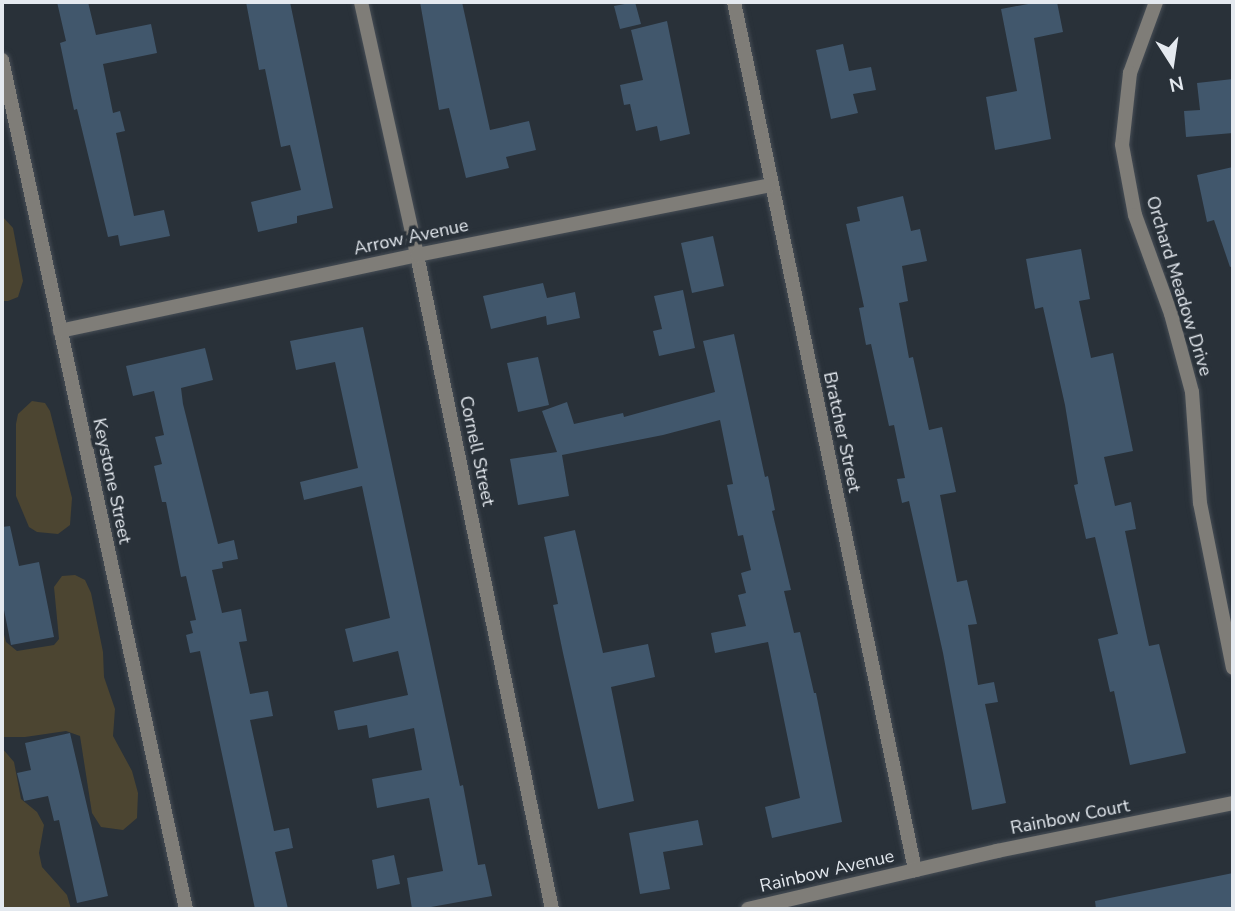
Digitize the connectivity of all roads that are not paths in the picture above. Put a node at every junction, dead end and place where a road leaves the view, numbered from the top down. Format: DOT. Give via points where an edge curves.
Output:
graph roads {
  1 [pos="361,2"];
  2 [pos="734,2"];
  3 [pos="1156,2"];
  4 [pos="2,60"];
  5 [pos="771,185"];
  6 [pos="417,254"];
  7 [pos="60,331"];
  8 [pos="1233,668"];
  9 [pos="1233,803"];
  10 [pos="915,870"];
  11 [pos="186,909"];
  12 [pos="552,909"];
  13 [pos="748,909"];
  1 -- 6 [label="street, Cornell Street"];
  2 -- 5 [label="street, Bratcher Street"];
  3 -- 8 [label="street, Orchard Meadow Drive" via="1130,73 1122,145 1135,215 1171,314 1192,391 1200,503"];
  4 -- 7 [label="street, Keystone Street"];
  5 -- 6 [label="street, Arrow Avenue"];
  5 -- 10 [label="street, Bratcher Street"];
  6 -- 7 [label="street, Arrow Avenue"];
  6 -- 12 [label="street, Cornell Street"];
  7 -- 11 [label="street, Keystone Street"];
  9 -- 10 [label="street, Rainbow Court"];
  10 -- 13 [label="street, Rainbow Avenue"];
}
